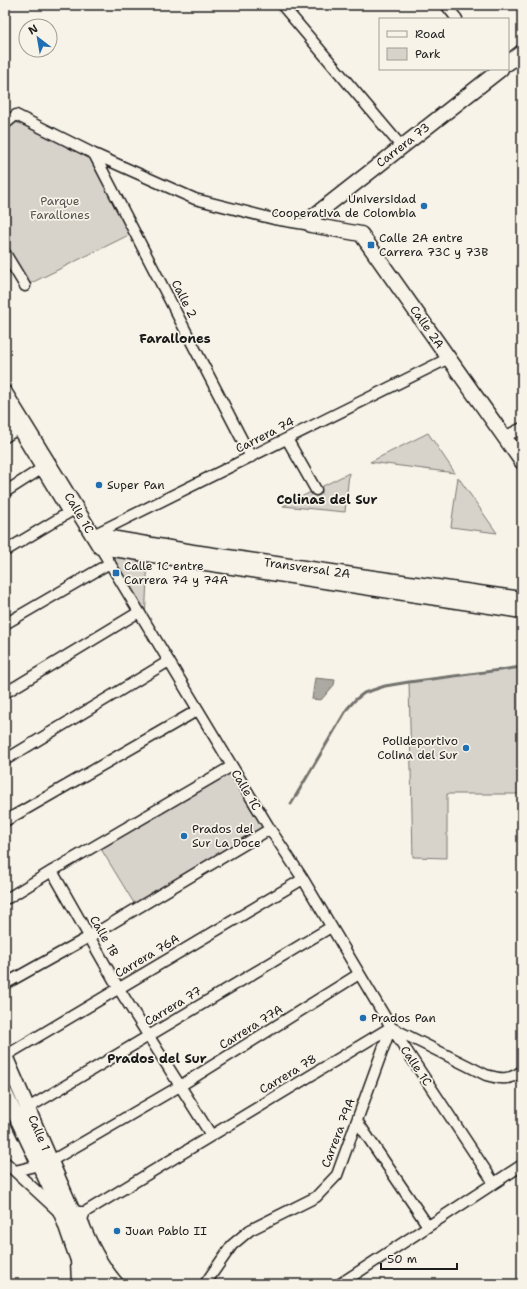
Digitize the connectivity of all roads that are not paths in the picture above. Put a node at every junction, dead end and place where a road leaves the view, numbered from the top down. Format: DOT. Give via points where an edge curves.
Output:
graph roads {
  1 [pos="282,5"];
  2 [pos="446,5"];
  3 [pos="456,18"];
  4 [pos="522,52"];
  5 [pos="509,61"];
  6 [pos="497,70"];
  7 [pos="5,124"];
  8 [pos="401,146"];
  9 [pos="94,154"];
  10 [pos="311,225"];
  11 [pos="5,253"];
  12 [pos="25,286"];
  13 [pos="449,358"];
  14 [pos="5,393"];
  15 [pos="5,409"];
  16 [pos="522,428"];
  17 [pos="17,429"];
  18 [pos="5,437"];
  19 [pos="504,437"];
  20 [pos="287,439"];
  21 [pos="251,457"];
  22 [pos="522,462"];
  23 [pos="41,469"];
  24 [pos="316,490"];
  25 [pos="5,492"];
  26 [pos="72,511"];
  27 [pos="96,541"];
  28 [pos="5,551"];
  29 [pos="110,563"];
  30 [pos="522,599"];
  31 [pos="522,611"];
  32 [pos="139,612"];
  33 [pos="5,624"];
  34 [pos="169,661"];
  35 [pos="5,693"];
  36 [pos="198,710"];
  37 [pos="5,760"];
  38 [pos="232,766"];
  39 [pos="5,821"];
  40 [pos="270,829"];
  41 [pos="52,870"];
  42 [pos="302,879"];
  43 [pos="6,896"];
  44 [pos="331,927"];
  45 [pos="89,937"];
  46 [pos="360,974"];
  47 [pos="5,984"];
  48 [pos="119,989"];
  49 [pos="391,1027"];
  50 [pos="148,1036"];
  51 [pos="5,1056"];
  52 [pos="522,1071"];
  53 [pos="180,1086"];
  54 [pos="5,1093"];
  55 [pos="28,1108"];
  56 [pos="357,1121"];
  57 [pos="211,1135"];
  58 [pos="5,1162"];
  59 [pos="45,1163"];
  60 [pos="522,1165"];
  61 [pos="15,1171"];
  62 [pos="494,1183"];
  63 [pos="73,1212"];
  64 [pos="428,1226"];
  65 [pos="76,1255"];
  66 [pos="77,1284"];
  67 [pos="91,1284"];
  68 [pos="107,1284"];
  69 [pos="119,1284"];
  70 [pos="205,1284"];
  71 [pos="340,1284"];
  1 -- 8 [label="street"];
  2 -- 3 [label="street"];
  4 -- 5 [label="street, Carrera 73"];
  6 -- 8 [label="street, Carrera 73"];
  7 -- 9 [label="street" via="16,115"];
  8 -- 10 [label="street, Carrera 73" via="315,215"];
  9 -- 10 [label="street" via="195,199 274,219"];
  9 -- 21 [label="street, Calle 2"];
  10 -- 13 [label="street, Calle 2A" via="361,234"];
  11 -- 12 [label="street"];
  13 -- 19 [label="street, Calle 2A"];
  13 -- 20 [label="street, Carrera 74"];
  14 -- 26 [label="street, Calle 1C"];
  15 -- 17 [label="street"];
  16 -- 19 [label="street"];
  17 -- 18 [label="street"];
  17 -- 23 [label="street"];
  19 -- 22 [label="street, Calle 2A"];
  20 -- 21 [label="street, Carrera 74"];
  20 -- 24 [label="street"];
  21 -- 27 [label="street, Carrera 74"];
  23 -- 25 [label="street"];
  23 -- 26 [label="street"];
  26 -- 27 [label="street, Calle 1C"];
  26 -- 28 [label="street"];
  27 -- 29 [label="street, Calle 1C"];
  27 -- 30 [label="street, Transversal 2A" via="193,552"];
  27 -- 31 [label="street, Transversal 2A"];
  29 -- 32 [label="street, Calle 1C"];
  29 -- 33 [label="street"];
  32 -- 34 [label="street, Calle 1C"];
  32 -- 35 [label="street"];
  34 -- 36 [label="street, Calle 1C"];
  34 -- 37 [label="street"];
  36 -- 38 [label="street, Calle 1C"];
  36 -- 39 [label="street"];
  38 -- 40 [label="street, Calle 1C"];
  38 -- 41 [label="street"];
  40 -- 42 [label="street, Calle 1C"];
  40 -- 45 [label="street"];
  41 -- 43 [label="street"];
  41 -- 45 [label="street, Calle 1B"];
  42 -- 44 [label="street, Calle 1C"];
  42 -- 48 [label="street, Carrera 76A"];
  44 -- 46 [label="street, Calle 1C"];
  44 -- 50 [label="street, Carrera 77"];
  45 -- 47 [label="street"];
  45 -- 48 [label="street, Calle 1B"];
  46 -- 49 [label="street, Calle 1C"];
  46 -- 53 [label="street, Carrera 77A"];
  48 -- 50 [label="street, Calle 1B"];
  48 -- 51 [label="street, Carrera 76A"];
  49 -- 52 [label="street" via="486,1075 502,1079 516,1076"];
  49 -- 56 [label="street, Carrera 79A"];
  49 -- 57 [label="street, Carrera 78"];
  49 -- 62 [label="street, Calle 1C"];
  50 -- 53 [label="street, Calle 1B"];
  50 -- 55 [label="street, Carrera 77"];
  51 -- 55 [label="street, Calle 1"];
  53 -- 57 [label="street, Calle 1B"];
  53 -- 59 [label="street, Carrera 77A"];
  54 -- 59 [label="street, Calle 1"];
  55 -- 59 [label="street, Calle 1"];
  56 -- 64 [label="street"];
  56 -- 70 [label="street, Carrera 79A" via="337,1175 316,1197 250,1230 232,1245"];
  57 -- 63 [label="street, Carrera 78"];
  58 -- 61 [label="street, Calle 1"];
  59 -- 61 [label="street, Carrera 77A"];
  59 -- 63 [label="street, Calle 1"];
  60 -- 62 [label="street"];
  61 -- 63 [label="street, Calle 1"];
  62 -- 64 [label="street"];
  63 -- 65 [label="street, Calle 1"];
  63 -- 68 [label="street" via="79,1236 91,1261"];
  63 -- 69 [label="street, Calle 1" via="82,1219 102,1263"];
  64 -- 71 [label="street"];
  65 -- 66 [label="street, Calle 1"];
  65 -- 67 [label="street"];
}
